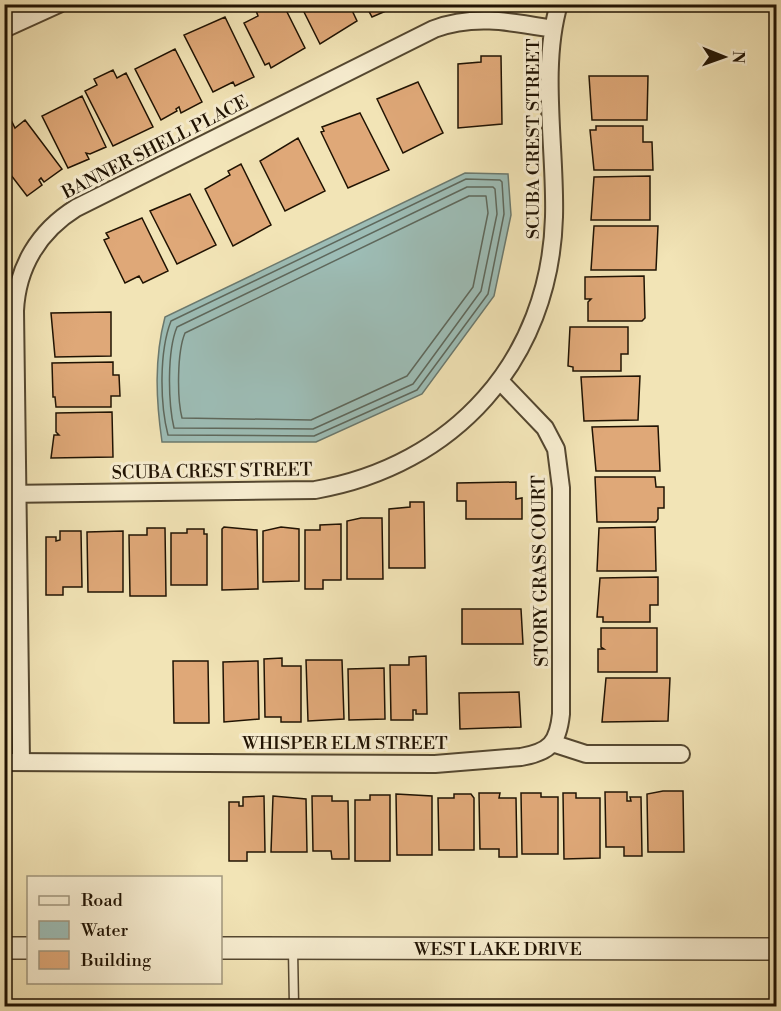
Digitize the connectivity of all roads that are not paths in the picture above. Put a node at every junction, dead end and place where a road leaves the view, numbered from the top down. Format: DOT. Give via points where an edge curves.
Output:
graph roads {
  1 [pos="22,4"];
  2 [pos="59,4"];
  3 [pos="559,4"];
  4 [pos="4,11"];
  5 [pos="4,29"];
  6 [pos="553,29"];
  7 [pos="500,381"];
  8 [pos="11,494"];
  9 [pos="552,743"];
  10 [pos="681,754"];
  11 [pos="13,762"];
  12 [pos="4,948"];
  13 [pos="27,948"];
  14 [pos="222,948"];
  15 [pos="293,948"];
  16 [pos="777,949"];
  17 [pos="294,1006"];
  1 -- 4 [label="street"];
  2 -- 5 [label="street"];
  3 -- 6 [label="street, SCUBA CREST STREET"];
  6 -- 7 [label="street, SCUBA CREST STREET" via="550,66 554,216 549,271 528,333"];
  6 -- 8 [label="street, BANNER SHELL PLACE" via="482,19 434,29 63,216 30,253 15,297"];
  7 -- 8 [label="street, SCUBA CREST STREET" via="427,449 382,471 338,486 294,491"];
  7 -- 9 [label="street, STORY GRASS COURT" via="545,428 556,448 561,488 561,714 557,738"];
  8 -- 11 [label="street, BANNER SHELL PLACE"];
  9 -- 10 [label="street" via="586,754"];
  9 -- 11 [label="street, WHISPER ELM STREET" via="534,755 435,764"];
  12 -- 13 [label="street"];
  14 -- 15 [label="street, WEST LAKE DRIVE"];
  15 -- 16 [label="street, WEST LAKE DRIVE"];
  15 -- 17 [label="lane"];
}
